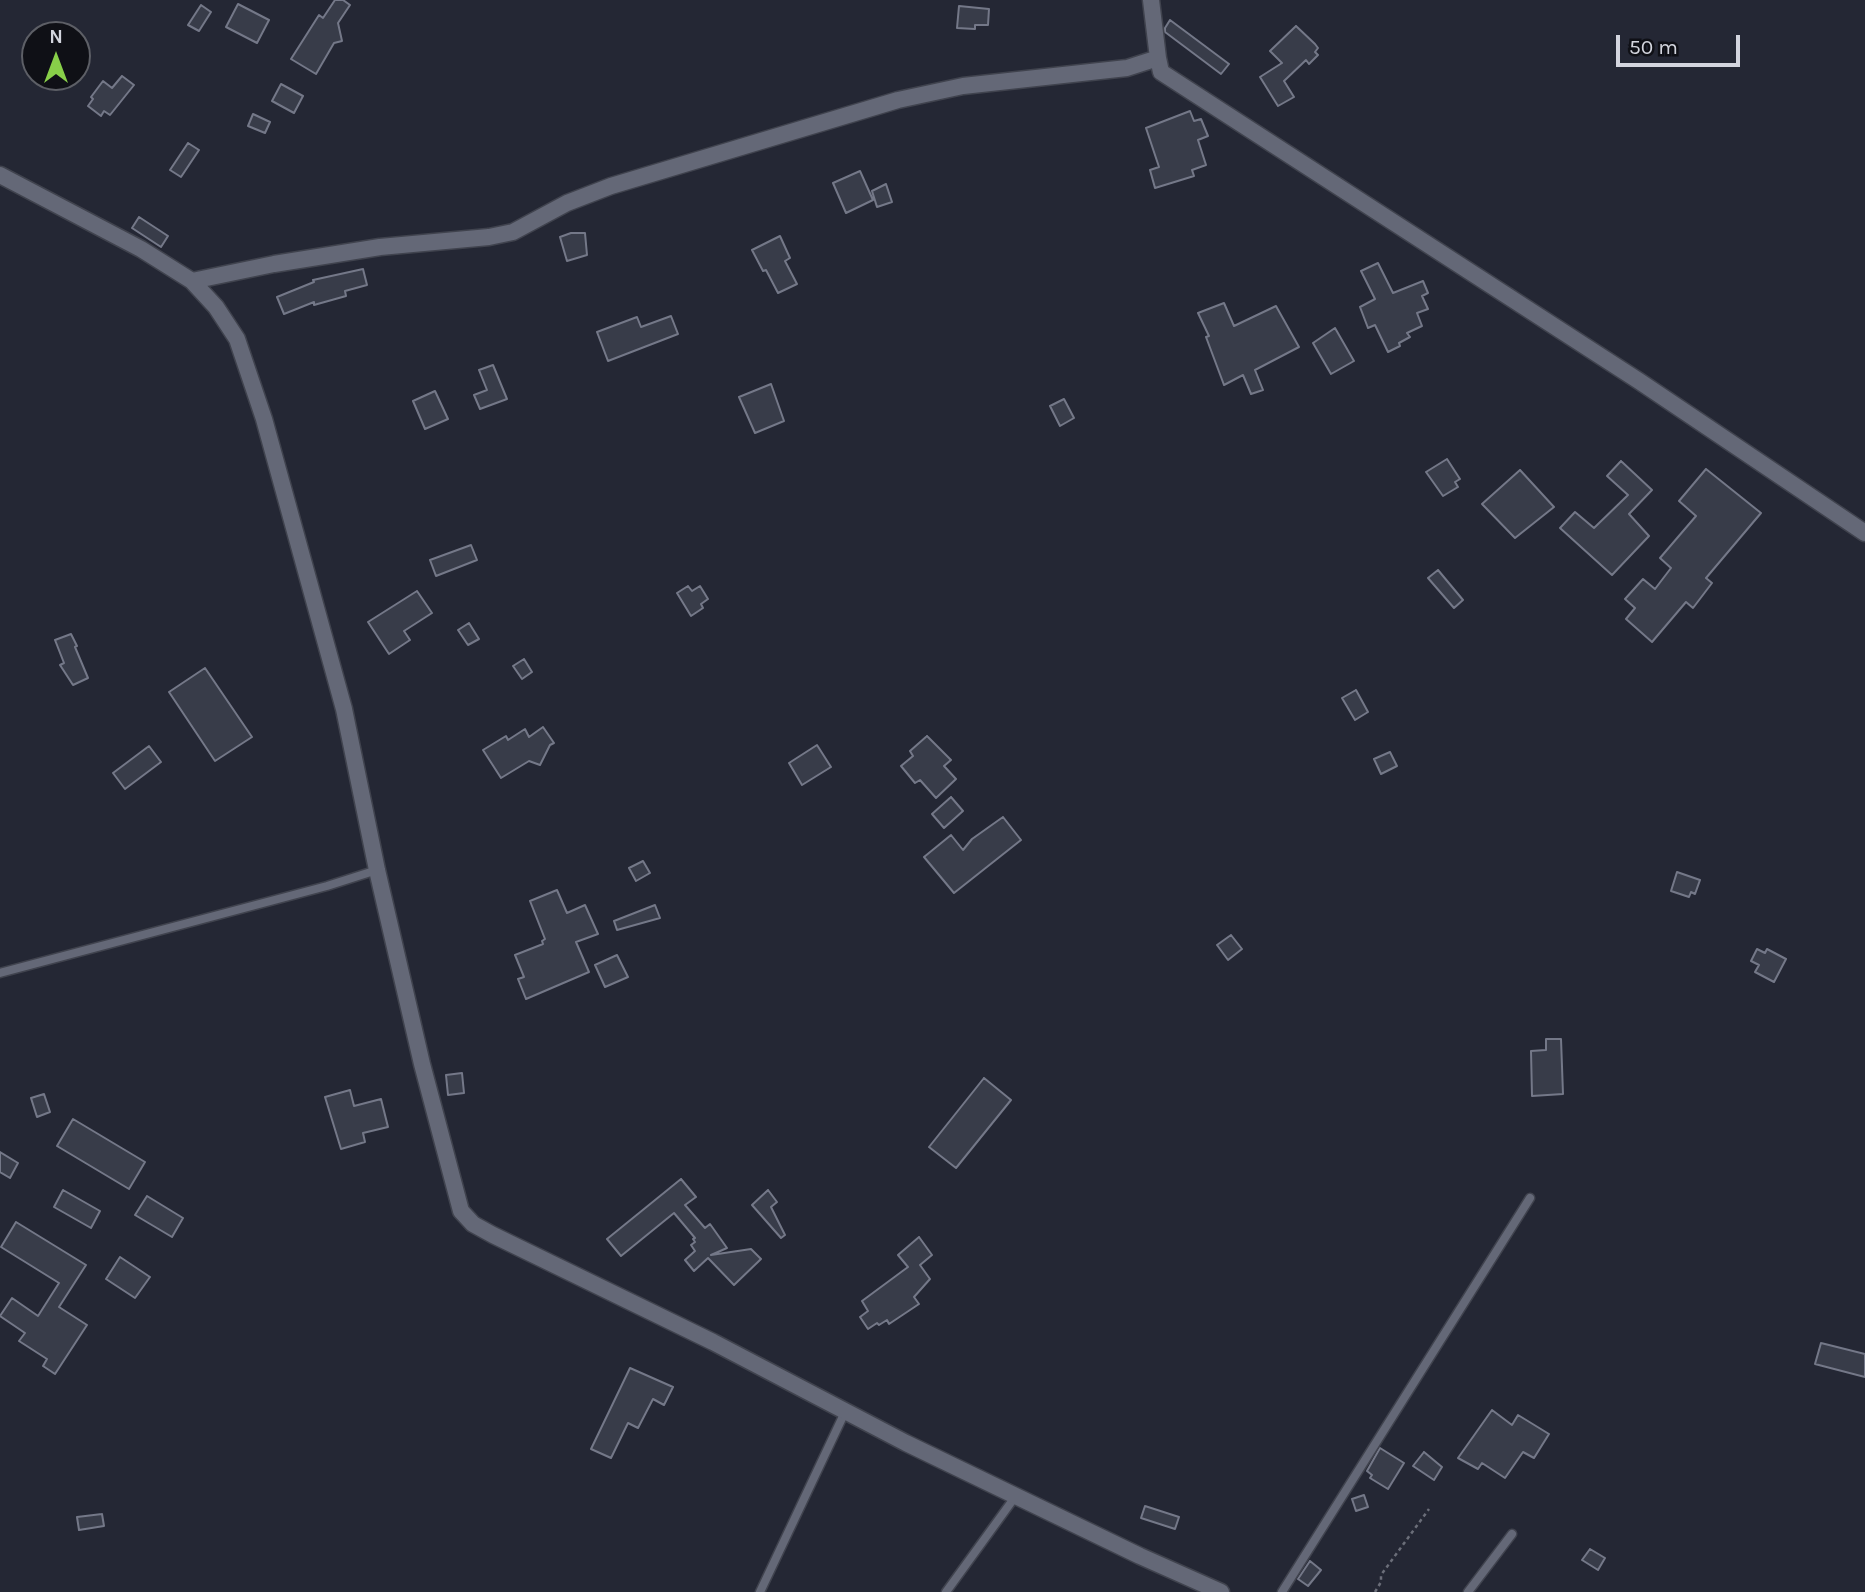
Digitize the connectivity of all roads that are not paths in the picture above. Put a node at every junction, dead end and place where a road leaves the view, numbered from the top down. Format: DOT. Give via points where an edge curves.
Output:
graph roads {
  1 [pos="1151,0"];
  2 [pos="1158,58"];
  3 [pos="0,175"];
  4 [pos="192,281"];
  5 [pos="1865,533"];
  6 [pos="377,870"];
  7 [pos="0,973"];
  8 [pos="1530,1198"];
  9 [pos="845,1412"];
  10 [pos="1015,1497"];
  11 [pos="1512,1534"];
  12 [pos="760,1592"];
  13 [pos="946,1592"];
  14 [pos="1221,1592"];
  15 [pos="1282,1592"];
  16 [pos="1468,1592"];
  1 -- 2 [label="street"];
  2 -- 4 [label="street" via="1127,68 963,86 898,100 611,186 513,232 380,247"];
  2 -- 5 [label="street" via="1161,72"];
  3 -- 4 [label="street"];
  4 -- 6 [label="street" via="237,339 252,378 344,709"];
  6 -- 7 [label="lane"];
  6 -- 9 [label="street" via="461,1211 493,1235"];
  8 -- 15 [label="lane"];
  9 -- 10 [label="street"];
  9 -- 12 [label="lane"];
  10 -- 13 [label="lane"];
  10 -- 14 [label="street"];
  11 -- 16 [label="lane"];
}
